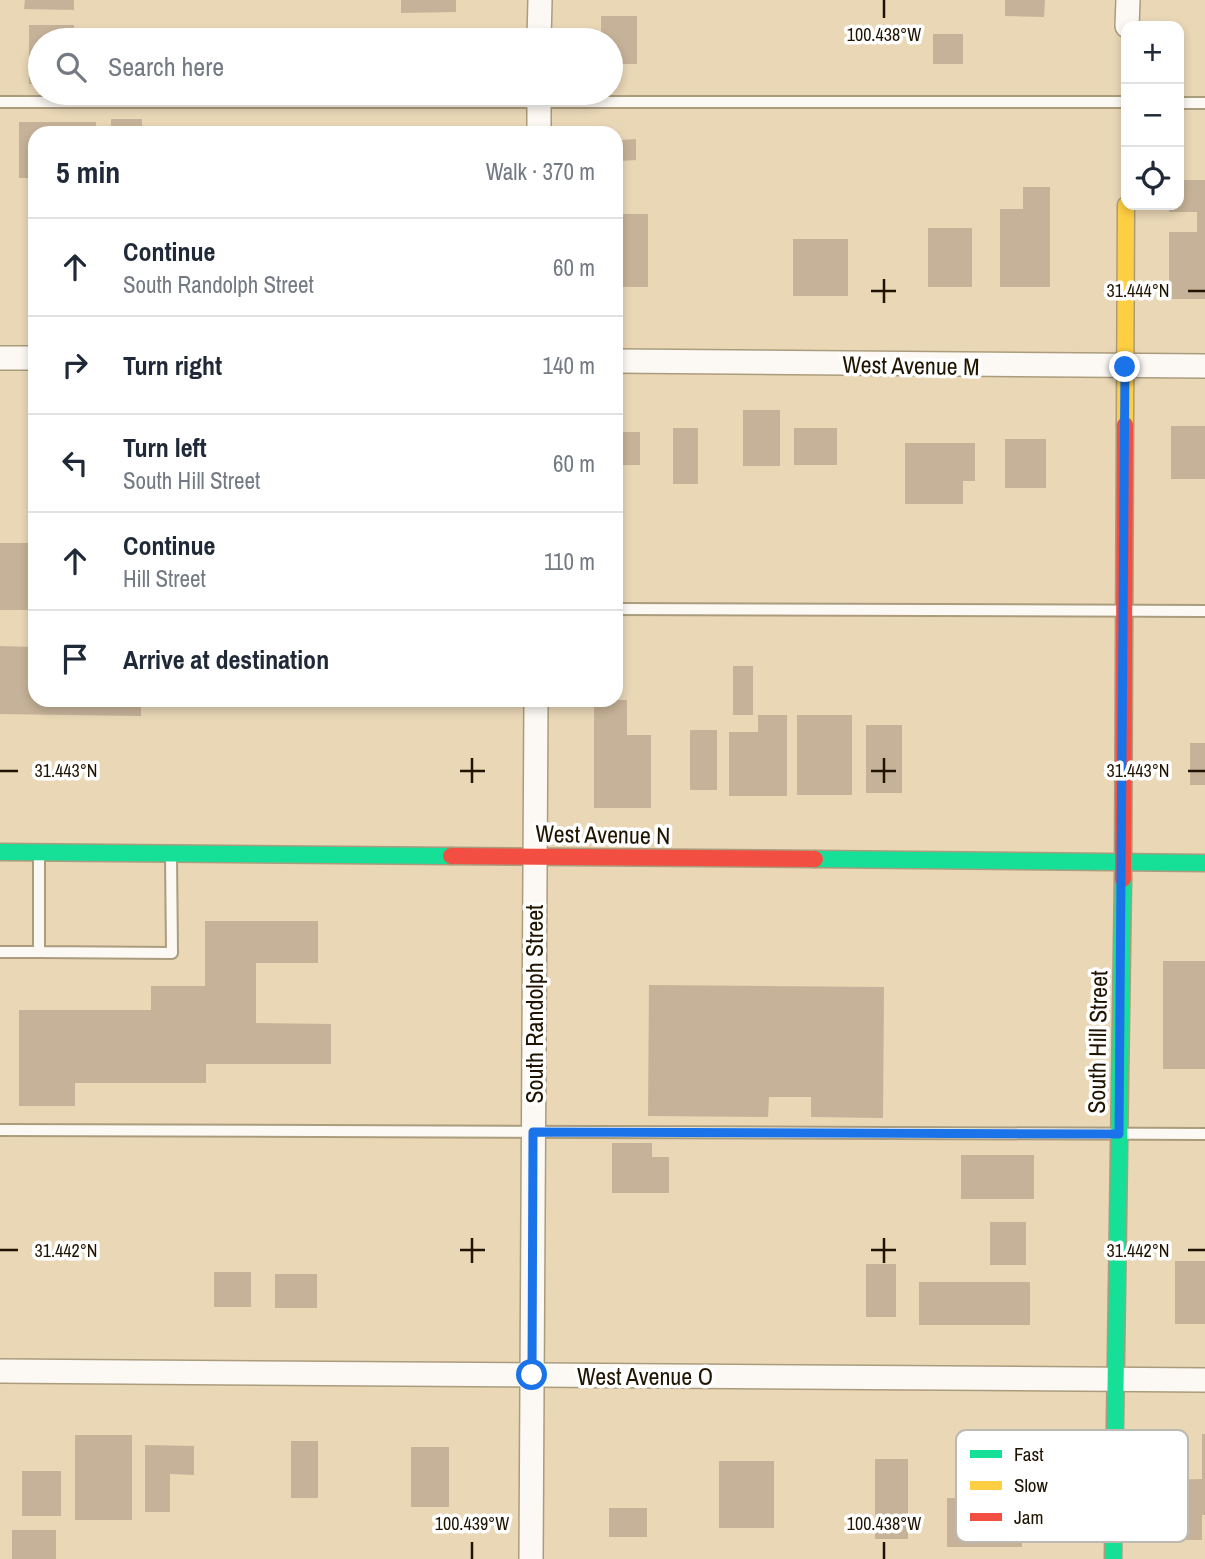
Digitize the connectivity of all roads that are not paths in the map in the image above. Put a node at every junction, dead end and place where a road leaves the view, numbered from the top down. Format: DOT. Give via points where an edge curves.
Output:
graph roads {
  1 [pos="540,0"];
  2 [pos="1128,0"];
  3 [pos="1128,21"];
  4 [pos="539,28"];
  5 [pos="623,98"];
  6 [pos="0,102"];
  7 [pos="28,102"];
  8 [pos="1121,103"];
  9 [pos="1184,103"];
  10 [pos="1205,103"];
  11 [pos="539,105"];
  12 [pos="539,126"];
  13 [pos="1126,210"];
  14 [pos="0,358"];
  15 [pos="28,358"];
  16 [pos="623,361"];
  17 [pos="1205,366"];
  18 [pos="1125,367"];
  19 [pos="623,609"];
  20 [pos="1124,611"];
  21 [pos="1205,611"];
  22 [pos="536,707"];
  23 [pos="0,852"];
  24 [pos="39,852"];
  25 [pos="171,853"];
  26 [pos="535,857"];
  27 [pos="1123,862"];
  28 [pos="1205,863"];
  29 [pos="0,952"];
  30 [pos="39,952"];
  31 [pos="0,1130"];
  32 [pos="533,1132"];
  33 [pos="1119,1134"];
  34 [pos="1205,1134"];
  35 [pos="0,1371"];
  36 [pos="532,1375"];
  37 [pos="1116,1380"];
  38 [pos="1205,1380"];
  39 [pos="1115,1430"];
  40 [pos="531,1559"];
  1 -- 4 [label="street"];
  2 -- 3 [label="street"];
  5 -- 8 [label="lane"];
  6 -- 7 [label="lane"];
  9 -- 10 [label="lane"];
  11 -- 12 [label="street"];
  13 -- 18 [label="street, South Hill Street"];
  14 -- 15 [label="street"];
  16 -- 18 [label="street, West Avenue M"];
  17 -- 18 [label="street, West Avenue M"];
  18 -- 20 [label="street, South Hill Street"];
  19 -- 20 [label="lane"];
  20 -- 21 [label="lane"];
  20 -- 27 [label="street, South Hill Street"];
  22 -- 26 [label="street, South Randolph Street"];
  23 -- 24 [label="street, West Avenue N"];
  24 -- 25 [label="street, West Avenue N"];
  24 -- 30 [label="lane"];
  25 -- 26 [label="street, West Avenue N"];
  25 -- 30 [label="lane" via="172,953"];
  26 -- 27 [label="street, West Avenue N"];
  26 -- 32 [label="street, South Randolph Street"];
  27 -- 28 [label="street, West Avenue N"];
  27 -- 33 [label="street, South Hill Street"];
  29 -- 30 [label="lane"];
  31 -- 32 [label="lane"];
  32 -- 33 [label="lane"];
  32 -- 36 [label="street, South Randolph Street"];
  33 -- 34 [label="lane"];
  33 -- 37 [label="street, South Hill Street"];
  35 -- 36 [label="street, West Avenue O"];
  36 -- 37 [label="street, West Avenue O"];
  36 -- 40 [label="street, South Randolph Street"];
  37 -- 38 [label="street, West Avenue O"];
  37 -- 39 [label="street, South Hill Street"];
}
